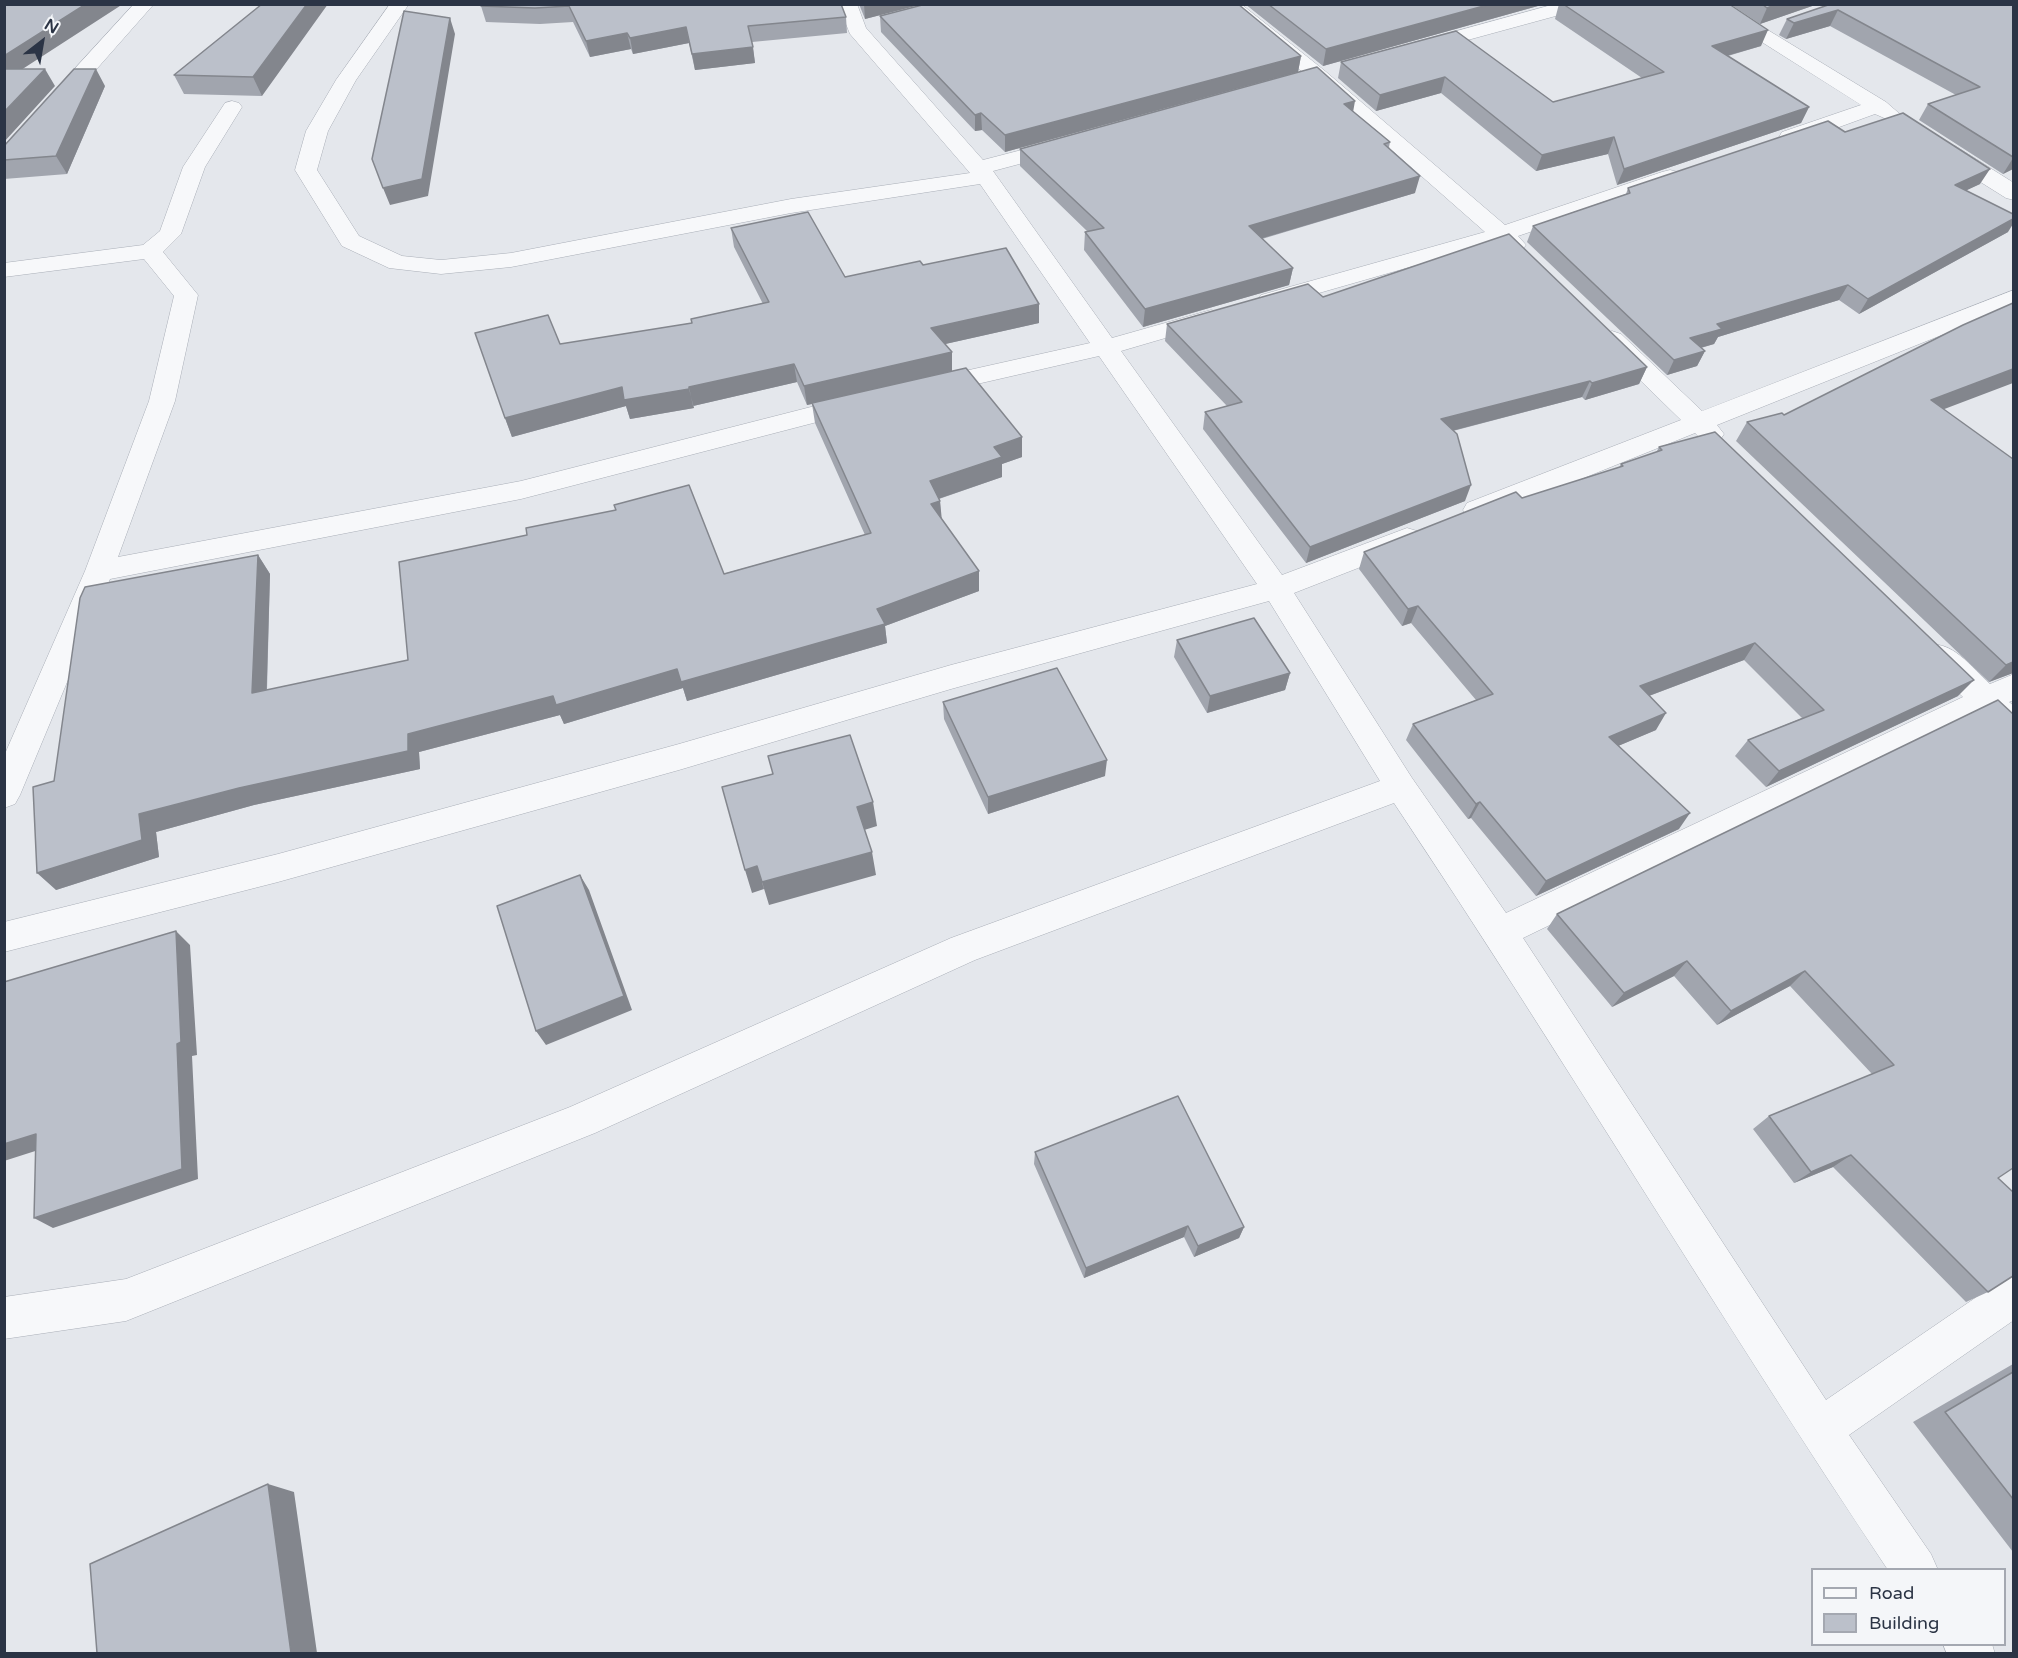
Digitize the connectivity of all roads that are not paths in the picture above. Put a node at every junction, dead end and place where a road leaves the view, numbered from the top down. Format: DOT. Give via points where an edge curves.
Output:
graph roads {
  1 [pos="145,4"];
  2 [pos="400,4"];
  3 [pos="1229,4"];
  4 [pos="1578,4"];
  5 [pos="1711,4"];
  6 [pos="861,20"];
  7 [pos="1780,26"];
  8 [pos="1757,33"];
  9 [pos="1397,53"];
  10 [pos="1879,106"];
  11 [pos="232,107"];
  12 [pos="1908,125"];
  13 [pos="1927,137"];
  14 [pos="1081,140"];
  15 [pos="1768,144"];
  16 [pos="4,160"];
  17 [pos="1690,170"];
  18 [pos="982,173"];
  19 [pos="2010,187"];
  20 [pos="1502,234"];
  21 [pos="150,250"];
  22 [pos="1528,258"];
  23 [pos="4,270"];
  24 [pos="2013,297"];
  25 [pos="1254,305"];
  26 [pos="1231,311"];
  27 [pos="1596,324"];
  28 [pos="1107,346"];
  29 [pos="1698,422"];
  30 [pos="1723,446"];
  31 [pos="99,571"];
  32 [pos="1276,589"];
  33 [pos="1917,635"];
  34 [pos="2013,686"];
  35 [pos="1985,700"];
  36 [pos="2013,725"];
  37 [pos="1401,787"];
  38 [pos="4,795"];
  39 [pos="1500,932"];
  40 [pos="4,938"];
  41 [pos="2013,1295"];
  42 [pos="4,1318"];
  43 [pos="1820,1430"];
  44 [pos="1914,1568"];
  1 -- 16 [label="street"];
  2 -- 18 [label="street" via="346,80 317,131 306,170 350,241 397,263 441,267 511,260"];
  3 -- 20 [label="street" via="1318,75"];
  4 -- 9 [label="street"];
  5 -- 8 [label="street"];
  6 -- 18 [label="street"];
  7 -- 8 [label="street"];
  8 -- 10 [label="street"];
  10 -- 12 [label="street"];
  10 -- 15 [label="street"];
  11 -- 21 [label="street" via="194,167 170,234"];
  13 -- 19 [label="street"];
  14 -- 18 [label="street"];
  17 -- 20 [label="street"];
  18 -- 28 [label="street"];
  20 -- 22 [label="street"];
  20 -- 25 [label="street"];
  21 -- 23 [label="street"];
  21 -- 31 [label="street" via="186,295 162,401"];
  24 -- 29 [label="street"];
  26 -- 28 [label="street"];
  27 -- 29 [label="street"];
  28 -- 31 [label="street" via="894,395 521,490"];
  28 -- 32 [label="street"];
  29 -- 30 [label="street"];
  29 -- 32 [label="street"];
  31 -- 38 [label="street"];
  32 -- 37 [label="street"];
  32 -- 40 [label="street" via="278,868"];
  33 -- 35 [label="street"];
  34 -- 35 [label="street"];
  35 -- 36 [label="street"];
  35 -- 39 [label="street"];
  37 -- 39 [label="street"];
  37 -- 42 [label="street" via="963,949 582,1120 126,1300"];
  39 -- 43 [label="street"];
  41 -- 43 [label="street"];
  43 -- 44 [label="street"];
}
